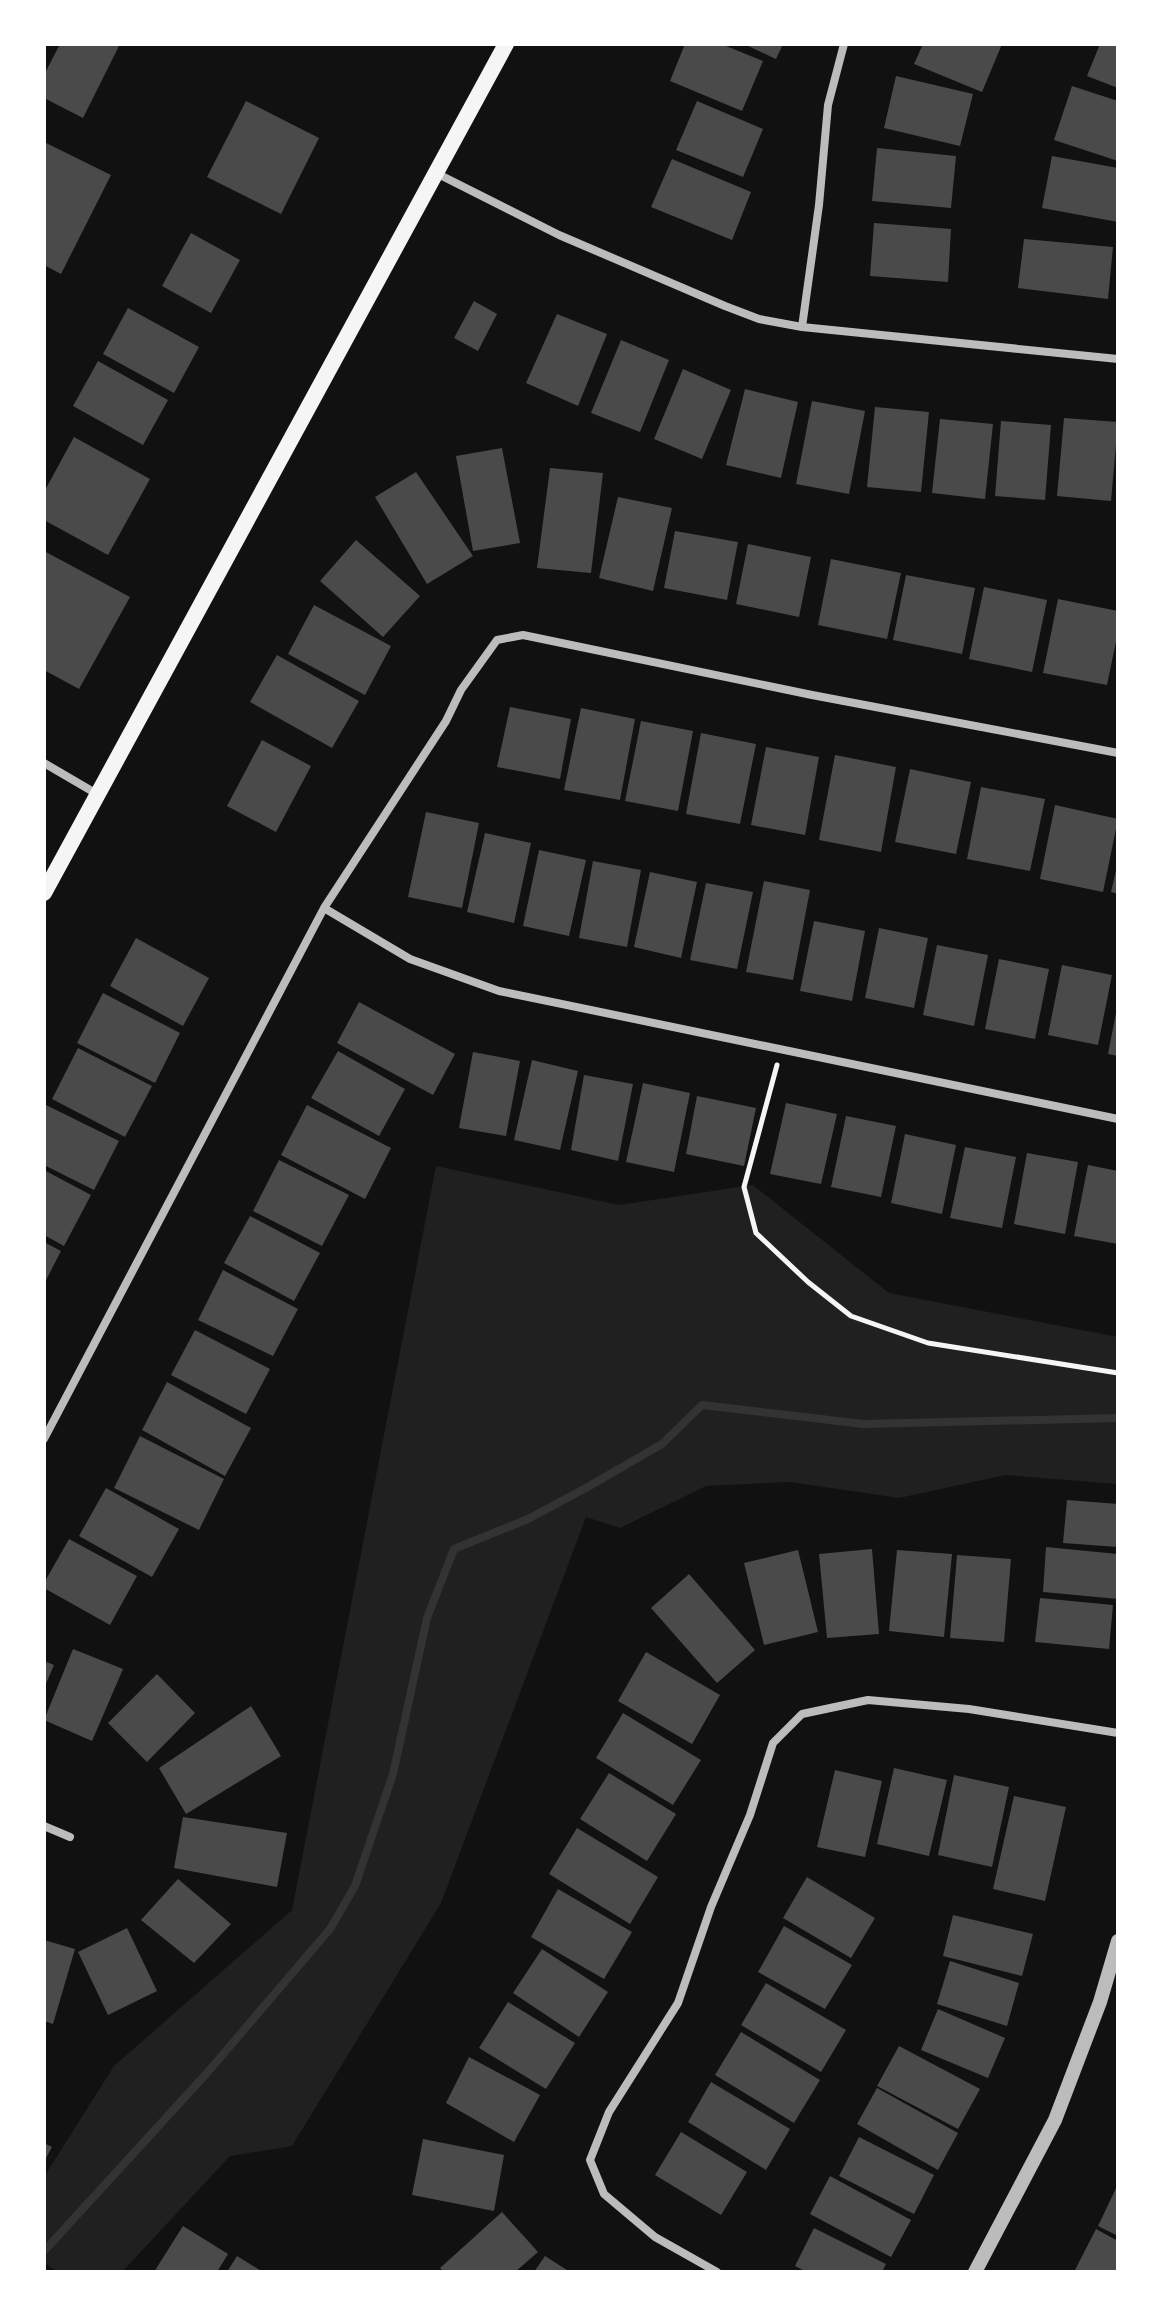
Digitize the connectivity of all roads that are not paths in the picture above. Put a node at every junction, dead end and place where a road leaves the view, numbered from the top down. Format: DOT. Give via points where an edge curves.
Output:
graph roads {
  1 [pos="506,44"];
  2 [pos="844,44"];
  3 [pos="436,173"];
  4 [pos="802,327"];
  5 [pos="1118,359"];
  6 [pos="1118,753"];
  7 [pos="44,763"];
  8 [pos="97,794"];
  9 [pos="44,893"];
  10 [pos="324,908"];
  11 [pos="1118,1119"];
  12 [pos="44,1439"];
  13 [pos="1118,1733"];
  14 [pos="44,1826"];
  15 [pos="70,1837"];
  16 [pos="1118,1941"];
  17 [pos="717,2272"];
  18 [pos="975,2272"];
  1 -- 3 [label="main road"];
  2 -- 4 [label="street" via="828,105"];
  3 -- 4 [label="street" via="559,235 725,306"];
  3 -- 8 [label="main road"];
  4 -- 5 [label="street"];
  6 -- 10 [label="street" via="536,637 510,637 497,640 482,659"];
  7 -- 8 [label="street"];
  8 -- 9 [label="main road"];
  10 -- 11 [label="street" via="410,959 499,991"];
  10 -- 12 [label="street"];
  13 -- 17 [label="street" via="969,1709 868,1700 802,1714 773,1743 678,2003 609,2112 590,2160 604,2194 655,2237"];
  14 -- 15 [label="street"];
  16 -- 18 [label="street" via="1055,2120"];
}
